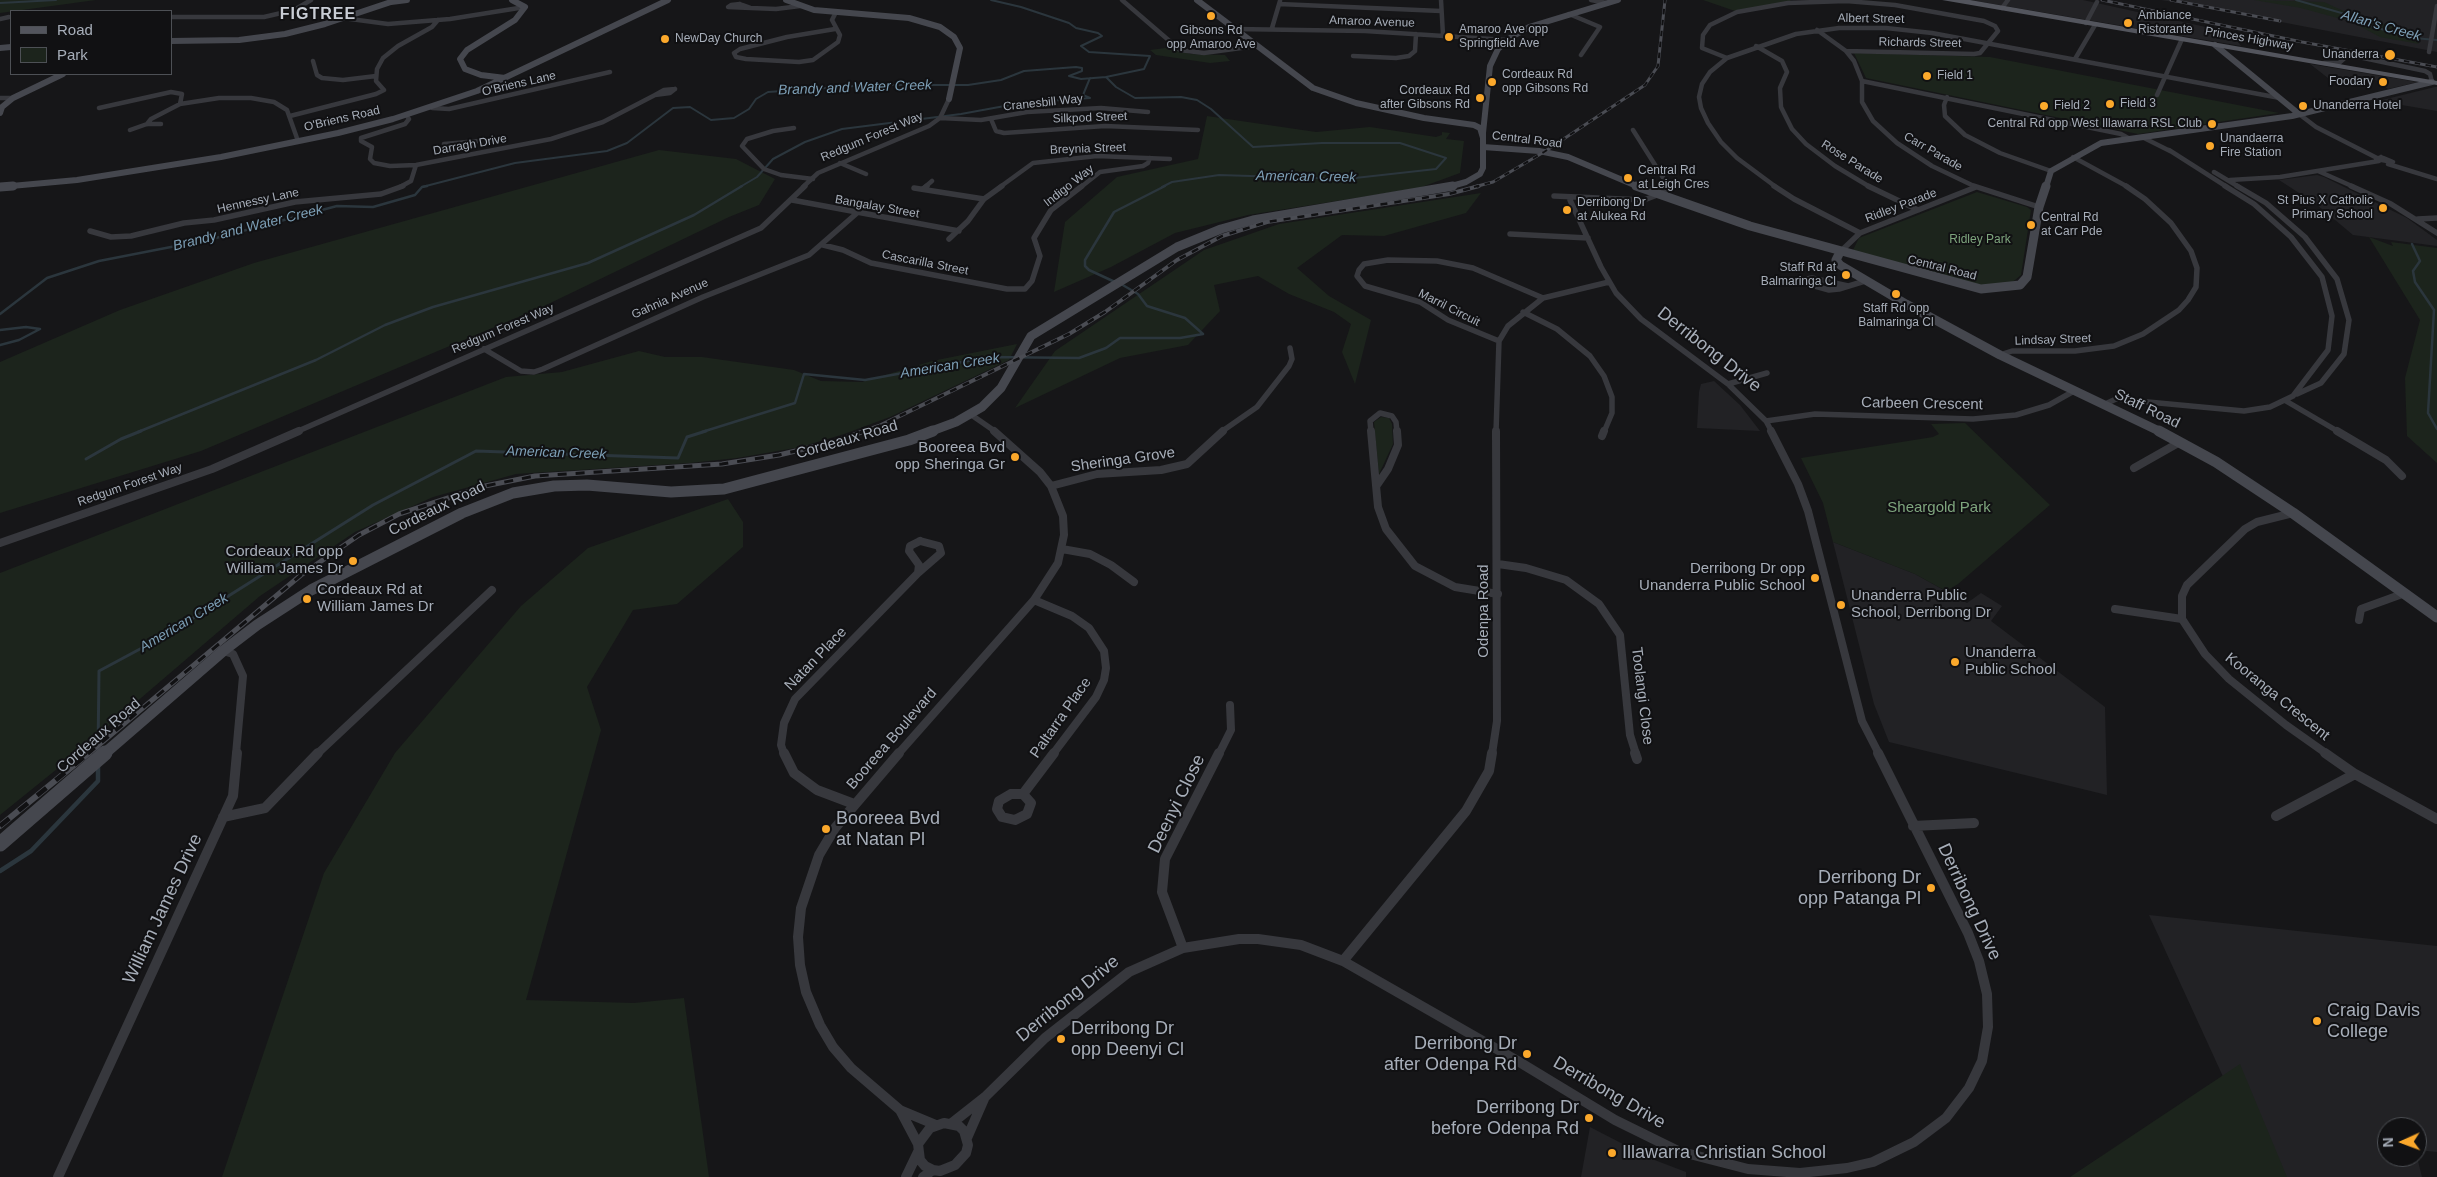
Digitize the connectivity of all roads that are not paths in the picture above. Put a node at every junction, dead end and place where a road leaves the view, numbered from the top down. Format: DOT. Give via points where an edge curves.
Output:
graph roads {
  1 [pos="311,0"];
  2 [pos="406,0"];
  3 [pos="512,0"];
  4 [pos="668,0"];
  5 [pos="786,0"];
  6 [pos="1122,0"];
  7 [pos="1198,0"];
  8 [pos="1441,0"];
  9 [pos="1591,0"];
  10 [pos="1618,0"];
  11 [pos="1946,0"];
  12 [pos="1959,0"];
  13 [pos="2008,0"];
  14 [pos="390,1"];
  15 [pos="1797,1"];
  16 [pos="1280,2"];
  17 [pos="2097,2"];
  18 [pos="1607,3"];
  19 [pos="800,6"];
  20 [pos="2437,6"];
  21 [pos="525,7"];
  22 [pos="751,8"];
  23 [pos="2000,8"];
  24 [pos="1441,11"];
  25 [pos="836,12"];
  26 [pos="1569,14"];
  27 [pos="172,17"];
  28 [pos="9,18"];
  29 [pos="344,18"];
  30 [pos="0,19"];
  31 [pos="438,20"];
  32 [pos="2086,23"];
  33 [pos="2095,25"];
  34 [pos="835,28"];
  35 [pos="1234,28"];
  36 [pos="1270,28"];
  37 [pos="1817,30"];
  38 [pos="1416,34"];
  39 [pos="1443,35"];
  40 [pos="2182,39"];
  41 [pos="172,41"];
  42 [pos="1506,41"];
  43 [pos="1989,43"];
  44 [pos="2215,45"];
  45 [pos="1256,46"];
  46 [pos="1756,46"];
  47 [pos="1846,51"];
  48 [pos="2429,52"];
  49 [pos="1581,55"];
  50 [pos="1353,56"];
  51 [pos="1727,58"];
  52 [pos="2075,59"];
  53 [pos="2345,60"];
  54 [pos="313,61"];
  55 [pos="2323,63"];
  56 [pos="2356,69"];
  57 [pos="610,72"];
  58 [pos="61,75"];
  59 [pos="376,76"];
  60 [pos="2165,76"];
  61 [pos="507,78"];
  62 [pos="1862,81"];
  63 [pos="2435,82"];
  64 [pos="654,95"];
  65 [pos="2157,95"];
  66 [pos="1947,97"];
  67 [pos="0,98"];
  68 [pos="13,98"];
  69 [pos="2280,98"];
  70 [pos="949,99"];
  71 [pos="180,104"];
  72 [pos="99,108"];
  73 [pos="432,108"];
  74 [pos="1148,112"];
  75 [pos="0,113"];
  76 [pos="2299,114"];
  77 [pos="406,115"];
  78 [pos="290,116"];
  79 [pos="940,118"];
  80 [pos="991,119"];
  81 [pos="1450,122"];
  82 [pos="1484,123"];
  83 [pos="147,124"];
  84 [pos="161,124"];
  85 [pos="794,128"];
  86 [pos="130,130"];
  87 [pos="1198,130"];
  88 [pos="1633,130"];
  89 [pos="2142,137"];
  90 [pos="2130,139"];
  91 [pos="478,140"];
  92 [pos="298,141"];
  93 [pos="461,142"];
  94 [pos="1483,143"];
  95 [pos="444,144"];
  96 [pos="2169,150"];
  97 [pos="2073,157"];
  98 [pos="460,158"];
  99 [pos="1150,158"];
  100 [pos="1170,159"];
  101 [pos="2379,159"];
  102 [pos="840,163"];
  103 [pos="2387,163"];
  104 [pos="2393,163"];
  105 [pos="416,165"];
  106 [pos="2406,170"];
  107 [pos="2051,171"];
  108 [pos="2318,171"];
  109 [pos="866,174"];
  110 [pos="813,178"];
  111 [pos="2437,179"];
  112 [pos="2230,180"];
  113 [pos="932,181"];
  114 [pos="0,187"];
  115 [pos="1976,187"];
  116 [pos="914,188"];
  117 [pos="923,189"];
  118 [pos="1658,195"];
  119 [pos="1554,196"];
  120 [pos="1571,197"];
  121 [pos="984,199"];
  122 [pos="792,200"];
  123 [pos="2038,207"];
  124 [pos="1918,210"];
  125 [pos="857,213"];
  126 [pos="2437,218"];
  127 [pos="2418,219"];
  128 [pos="90,230"];
  129 [pos="959,231"];
  130 [pos="1860,233"];
  131 [pos="2437,233"];
  132 [pos="1510,234"];
  133 [pos="1588,238"];
  134 [pos="948,240"];
  135 [pos="823,245"];
  136 [pos="1840,252"];
  137 [pos="1865,281"];
  138 [pos="1609,282"];
  139 [pos="1848,286"];
  140 [pos="1025,288"];
  141 [pos="1543,298"];
  142 [pos="1522,312"];
  143 [pos="1499,341"];
  144 [pos="1290,348"];
  145 [pos="484,349"];
  146 [pos="2000,355"];
  147 [pos="1767,373"];
  148 [pos="1728,384"];
  149 [pos="2074,391"];
  150 [pos="2293,396"];
  151 [pos="2286,401"];
  152 [pos="2103,405"];
  153 [pos="970,414"];
  154 [pos="1766,421"];
  155 [pos="1602,436"];
  156 [pos="2180,442"];
  157 [pos="2134,468"];
  158 [pos="2402,476"];
  159 [pos="1377,485"];
  160 [pos="1051,486"];
  161 [pos="2293,513"];
  162 [pos="0,543"];
  163 [pos="1062,549"];
  164 [pos="1498,564"];
  165 [pos="918,573"];
  166 [pos="1134,582"];
  167 [pos="492,590"];
  168 [pos="2405,593"];
  169 [pos="1498,594"];
  170 [pos="1034,600"];
  171 [pos="2114,609"];
  172 [pos="2437,617"];
  173 [pos="2182,619"];
  174 [pos="2360,620"];
  175 [pos="223,650"];
  176 [pos="1230,705"];
  177 [pos="1637,759"];
  178 [pos="2355,774"];
  179 [pos="1023,794"];
  180 [pos="854,804"];
  181 [pos="2276,816"];
  182 [pos="223,817"];
  183 [pos="2437,818"];
  184 [pos="1974,823"];
  185 [pos="1913,826"];
  186 [pos="0,844"];
  187 [pos="1183,948"];
  188 [pos="1343,960"];
  189 [pos="985,1097"];
  190 [pos="900,1110"];
  191 [pos="952,1123"];
  192 [pos="936,1125"];
  193 [pos="967,1138"];
  194 [pos="918,1148"];
  195 [pos="933,1170"];
  196 [pos="1821,1174"];
  197 [pos="58,1177"];
  198 [pos="906,1177"];
  199 [pos="923,1177"];
  1 -- 27 [label="street" via="294,10 264,17"];
  2 -- 14 [label="street"];
  3 -- 21 [label="street"];
  4 -- 61 [label="street, O'Briens Road"];
  5 -- 19 [label="street"];
  6 -- 45 [label="street" via="1180,50 1204,53"];
  7 -- 35 [label="street"];
  8 -- 24 [label="street"];
  9 -- 18 [label="street"];
  10 -- 18 [label="street, Cordeaux Road"];
  11 -- 23 [label="main road, Princes Highway"];
  12 -- 23 [label="main road, Princes Highway"];
  13 -- 23 [label="street"];
  14 -- 29 [label="street"];
  15 -- 43 [label="street" via="1885,4 1974,18 1998,29"];
  15 -- 51 [label="street" via="1751,8 1710,25 1703,34 1702,48"];
  16 -- 24 [label="street"];
  16 -- 36 [label="street"];
  17 -- 32 [label="street"];
  18 -- 26 [label="street, Cordeaux Road"];
  19 -- 22 [label="street"];
  19 -- 25 [label="street"];
  20 -- 48 [label="street"];
  21 -- 31 [label="street"];
  21 -- 61 [label="street" via="515,20 467,50 460,59 465,69 481,75"];
  22 -- 22 [label="street" via="740,4 728,7 738,9"];
  23 -- 32 [label="main road, Princes Highway"];
  24 -- 39 [label="street"];
  25 -- 34 [label="street" via="832,20"];
  25 -- 70 [label="street, Redgum Forest Way" via="909,18 940,27 958,42 960,48"];
  26 -- 42 [label="street, Cordeaux Road" via="1529,27"];
  26 -- 49 [label="street" via="1600,27"];
  28 -- 30 [label="street"];
  29 -- 31 [label="street" via="388,24"];
  29 -- 41 [label="street" via="285,34 238,40"];
  31 -- 59 [label="street" via="383,58"];
  32 -- 33 [label="main road, Princes Highway"];
  33 -- 40 [label="main road, Princes Highway"];
  33 -- 52 [label="street"];
  34 -- 34 [label="street" via="840,34 838,42 813,60 746,59 736,57 734,53 778,39"];
  35 -- 36 [label="street, Amaroo Avenue"];
  35 -- 45 [label="street"];
  36 -- 38 [label="street, Amaroo Avenue"];
  37 -- 43 [label="street, Albert Street" via="1902,29"];
  37 -- 46 [label="street, Albert Street"];
  37 -- 47 [label="street, Carr Parade"];
  38 -- 39 [label="street, Amaroo Avenue"];
  38 -- 50 [label="street" via="1414,51 1409,56"];
  39 -- 42 [label="street, Amaroo Avenue"];
  40 -- 44 [label="main road, Princes Highway"];
  40 -- 60 [label="street"];
  42 -- 82 [label="street, Cordeaux Road" via="1491,62"];
  43 -- 47 [label="street, Richards Street" via="1980,53 1974,54"];
  43 -- 52 [label="street, Albert Street"];
  44 -- 55 [label="main road, Princes Highway"];
  44 -- 69 [label="street"];
  45 -- 81 [label="street" via="1308,85 1328,95"];
  46 -- 51 [label="street, Albert Street"];
  46 -- 124 [label="street, Rose Parade" via="1782,62 1787,72 1780,88 1781,108 1792,129 1806,144 1851,176"];
  47 -- 62 [label="street, Carr Parade"];
  51 -- 130 [label="street, Albert Street" via="1710,72 1699,97 1708,123 1721,142 1762,178 1794,199"];
  52 -- 60 [label="street, Albert Street"];
  53 -- 55 [label="street"];
  53 -- 56 [label="street"];
  53 -- 63 [label="street" via="2351,56 2417,69 2430,73"];
  54 -- 59 [label="street" via="316,75 322,78 343,80"];
  55 -- 56 [label="main road, Princes Highway"];
  56 -- 63 [label="main road, Princes Highway"];
  57 -- 73 [label="street, O'Briens Lane" via="449,110"];
  58 -- 68 [label="street"];
  59 -- 78 [label="street" via="384,90 376,94"];
  60 -- 65 [label="street"];
  60 -- 69 [label="street, Albert Street"];
  61 -- 73 [label="street, O'Briens Road"];
  62 -- 66 [label="street"];
  62 -- 115 [label="street, Carr Parade" via="1862,102 1873,122 1932,166"];
  63 -- 76 [label="street"];
  64 -- 98 [label="street, Darragh Drive" via="572,134"];
  66 -- 90 [label="street" via="2121,134"];
  66 -- 107 [label="street" via="1944,106 1946,116 1965,135 2000,153"];
  67 -- 68 [label="street"];
  68 -- 75 [label="street"];
  69 -- 76 [label="street"];
  70 -- 79 [label="street, Redgum Forest Way"];
  71 -- 72 [label="street" via="182,94 171,92"];
  71 -- 78 [label="street" via="219,98 258,99 280,105"];
  71 -- 83 [label="street"];
  73 -- 77 [label="street, O'Briens Road"];
  74 -- 80 [label="street, Cranesbill Way" via="1086,108 1027,112"];
  76 -- 89 [label="street"];
  76 -- 101 [label="street" via="2316,127"];
  77 -- 92 [label="street, O'Briens Road"];
  77 -- 105 [label="street, Darragh Drive" via="410,120 405,124 360,140 372,147 370,159 374,163"];
  78 -- 92 [label="street"];
  79 -- 80 [label="street, Cranesbill Way"];
  79 -- 102 [label="street, Redgum Forest Way" via="916,132"];
  80 -- 87 [label="street, Silkpod Street" via="996,131 1004,133 1085,126"];
  81 -- 82 [label="street"];
  81 -- 94 [label="street" via="1478,126"];
  82 -- 94 [label="street, Cordeaux Road"];
  83 -- 84 [label="street"];
  83 -- 86 [label="street"];
  85 -- 110 [label="street" via="747,139 742,146 764,168 781,175"];
  88 -- 118 [label="street" via="1670,186"];
  89 -- 90 [label="street"];
  89 -- 96 [label="street"];
  90 -- 97 [label="street" via="2102,143"];
  91 -- 93 [label="street"];
  92 -- 114 [label="street, O'Briens Road" via="77,180"];
  93 -- 95 [label="street"];
  93 -- 98 [label="street"];
  94 -- 118 [label="street, Central Road" via="1568,157"];
  94 -- 153 [label="street, Cordeaux Road" via="1482,172 1461,185 1240,223 1178,247 1036,332 1021,349 1001,388"];
  96 -- 112 [label="street"];
  96 -- 150 [label="street" via="2254,204 2291,237 2322,277 2332,316 2328,350"];
  97 -- 107 [label="street"];
  97 -- 146 [label="street, Lindsay Street" via="2126,186 2171,223 2191,251 2198,268 2196,287 2179,310 2143,334 2114,346 2058,352 2012,351"];
  98 -- 105 [label="street, Darragh Drive"];
  99 -- 100 [label="street, Breynia Street"];
  99 -- 121 [label="street, Breynia Street" via="1097,156 1038,162"];
  99 -- 140 [label="street, Indigo Way" via="1143,166 1100,172 1051,210 1034,238 1040,256 1032,281"];
  101 -- 103 [label="street"];
  101 -- 104 [label="street" via="2392,160"];
  101 -- 108 [label="street"];
  102 -- 109 [label="street"];
  102 -- 110 [label="street, Redgum Forest Way"];
  103 -- 104 [label="street"];
  103 -- 106 [label="street"];
  104 -- 106 [label="street"];
  105 -- 128 [label="street, Hennessy Lane" via="411,182 381,194 295,202 131,236 111,237"];
  106 -- 111 [label="street"];
  107 -- 123 [label="street, Central Road"];
  108 -- 112 [label="street"];
  108 -- 127 [label="street"];
  110 -- 122 [label="street, Redgum Forest Way"];
  112 -- 150 [label="street" via="2266,204 2305,237 2338,279 2349,320 2344,354 2321,383"];
  113 -- 117 [label="street"];
  115 -- 123 [label="street, Carr Parade"];
  115 -- 124 [label="street, Ridley Parade"];
  116 -- 117 [label="street"];
  117 -- 121 [label="street"];
  118 -- 120 [label="street" via="1644,200"];
  118 -- 136 [label="street, Central Road"];
  119 -- 120 [label="street"];
  120 -- 133 [label="street, Derribong Drive"];
  121 -- 129 [label="street, Breynia Street"];
  122 -- 125 [label="street, Bangalay Street"];
  122 -- 145 [label="street, Redgum Forest Way" via="761,228"];
  123 -- 136 [label="street, Central Road" via="2027,277 2014,287 1970,287"];
  124 -- 130 [label="street, Ridley Parade"];
  125 -- 129 [label="street, Bangalay Street"];
  125 -- 135 [label="street, Gahnia Avenue"];
  126 -- 127 [label="street"];
  127 -- 131 [label="street"];
  129 -- 134 [label="street, Breynia Street"];
  130 -- 136 [label="street, Ridley Parade"];
  132 -- 133 [label="street"];
  133 -- 138 [label="street, Derribong Drive"];
  135 -- 140 [label="street, Cascarilla Street" via="844,250 871,263 1007,289"];
  135 -- 145 [label="street, Gahnia Avenue" via="809,256 703,296 541,370 521,371"];
  136 -- 137 [label="street, Staff Road" via="1837,262"];
  137 -- 139 [label="street"];
  137 -- 146 [label="street, Staff Road"];
  138 -- 141 [label="street"];
  138 -- 148 [label="street, Derribong Drive" via="1641,319"];
  139 -- 139 [label="street" via="1825,290 1801,280 1812,278"];
  141 -- 142 [label="street"];
  141 -- 143 [label="street, Marril Circuit" via="1473,268 1437,260 1388,260 1364,264 1358,270 1357,276 1365,286 1420,302 1463,328"];
  142 -- 143 [label="street"];
  142 -- 155 [label="street" via="1557,329 1590,356 1604,376 1612,397 1612,413"];
  143 -- 164 [label="street, Odenpa Road" via="1495,463"];
  144 -- 160 [label="street, Sheringa Grove" via="1292,359 1289,366 1258,407 1218,434 1187,464 1161,470 1096,474"];
  145 -- 162 [label="street, Redgum Forest Way" via="212,468"];
  146 -- 149 [label="street, Staff Road"];
  147 -- 148 [label="street"];
  148 -- 154 [label="street, Derribong Drive"];
  149 -- 152 [label="street, Staff Road"];
  149 -- 154 [label="street, Carbeen Crescent" via="2048,405 2016,415 1973,419 1815,414"];
  150 -- 151 [label="street"];
  151 -- 152 [label="street" via="2244,411 2116,400"];
  151 -- 158 [label="street" via="2386,460"];
  152 -- 156 [label="street, Staff Road"];
  153 -- 160 [label="street, Booreea Boulevard" via="996,432"];
  153 -- 175 [label="street, Cordeaux Road" via="939,430 909,440 724,489 660,492 570,485 540,487 505,496 462,513 311,590"];
  154 -- 185 [label="street, Derribong Drive" via="1805,500 1858,712"];
  156 -- 157 [label="street"];
  156 -- 161 [label="street, Staff Road"];
  159 -- 159 [label="street" via="1370,421 1380,414 1392,416 1396,422 1398,445"];
  159 -- 169 [label="street" via="1378,507 1386,529 1415,566 1455,587"];
  160 -- 163 [label="street, Booreea Boulevard" via="1063,516"];
  161 -- 168 [label="street, Staff Road"];
  161 -- 173 [label="street" via="2257,522 2197,575 2182,596"];
  163 -- 166 [label="street" via="1090,554"];
  163 -- 170 [label="street, Booreea Boulevard" via="1054,572"];
  164 -- 169 [label="street, Odenpa Road"];
  164 -- 177 [label="street, Toolangi Close" via="1526,568 1566,580 1599,604 1620,635 1630,735"];
  165 -- 165 [label="street, Natan Place" via="919,565 909,551 910,546 920,541 939,546 941,553"];
  165 -- 180 [label="street, Natan Place" via="810,682 795,699 784,723 781,745 794,773 817,790"];
  167 -- 182 [label="street" via="336,735 265,808"];
  168 -- 172 [label="street, Staff Road"];
  168 -- 174 [label="street" via="2361,609"];
  169 -- 188 [label="street, Odenpa Road" via="1497,721 1489,771 1466,811"];
  170 -- 179 [label="street, Paltarra Place" via="1072,616 1089,628 1104,651 1106,668 1096,697"];
  170 -- 180 [label="street, Booreea Boulevard"];
  171 -- 173 [label="street"];
  173 -- 178 [label="street, Kooranga Crescent" via="2205,654 2229,679 2286,726"];
  175 -- 182 [label="street, William James Drive" via="234,654 243,676 233,796"];
  175 -- 186 [label="street, Cordeaux Road"];
  176 -- 187 [label="street, Deenyi Close" via="1231,730 1165,858 1162,892"];
  178 -- 181 [label="street"];
  178 -- 183 [label="street, Kooranga Crescent"];
  180 -- 190 [label="street, Booreea Boulevard" via="826,842 809,880 799,923 800,966 809,1002 825,1035 851,1068"];
  182 -- 197 [label="street, William James Drive"];
  184 -- 185 [label="street"];
  185 -- 196 [label="street, Derribong Drive" via="1979,961 1987,994 1985,1048 1969,1088 1934,1129 1873,1162"];
  187 -- 188 [label="street, Derribong Drive" via="1223,940 1258,938 1309,948"];
  187 -- 189 [label="street, Derribong Drive" via="1143,964 1114,982 1045,1038"];
  188 -- 196 [label="street, Derribong Drive" via="1649,1138 1678,1151 1748,1169"];
  189 -- 191 [label="street, Derribong Drive"];
  189 -- 193 [label="street, Derribong Drive"];
  190 -- 192 [label="street, Booreea Boulevard"];
  190 -- 194 [label="street, Booreea Boulevard"];
  191 -- 192 [label="street"];
  191 -- 193 [label="street" via="964,1131"];
  192 -- 194 [label="street" via="925,1132"];
  193 -- 195 [label="street" via="966,1153 956,1165"];
  194 -- 195 [label="street" via="925,1166"];
  194 -- 198 [label="street"];
  195 -- 199 [label="street"];
}
